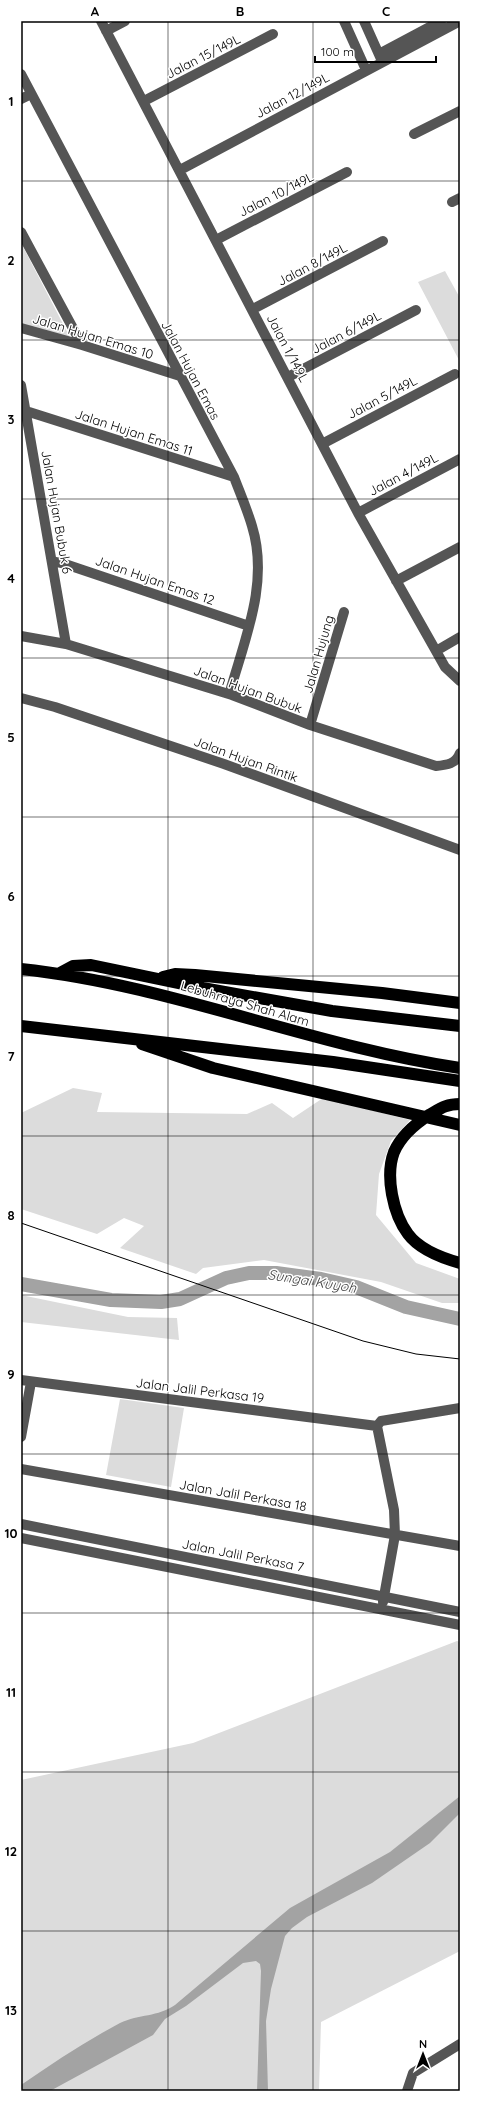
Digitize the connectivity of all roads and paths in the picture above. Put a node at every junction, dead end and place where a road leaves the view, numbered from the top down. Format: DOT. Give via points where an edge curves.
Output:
graph roads {
  1 [pos="100,21"];
  2 [pos="125,21"];
  3 [pos="344,21"];
  4 [pos="364,21"];
  5 [pos="442,21"];
  6 [pos="460,21"];
  7 [pos="106,31"];
  8 [pos="273,34"];
  9 [pos="380,58"];
  10 [pos="366,70"];
  11 [pos="21,74"];
  12 [pos="31,94"];
  13 [pos="21,99"];
  14 [pos="144,101"];
  15 [pos="460,111"];
  16 [pos="414,134"];
  17 [pos="180,170"];
  18 [pos="347,172"];
  19 [pos="21,232"];
  20 [pos="216,240"];
  21 [pos="383,241"];
  22 [pos="253,309"];
  23 [pos="416,310"];
  24 [pos="21,328"];
  25 [pos="82,345"];
  26 [pos="455,374"];
  27 [pos="180,376"];
  28 [pos="288,377"];
  29 [pos="21,385"];
  30 [pos="26,411"];
  31 [pos="322,444"];
  32 [pos="460,459"];
  33 [pos="234,477"];
  34 [pos="358,513"];
  35 [pos="460,546"];
  36 [pos="52,561"];
  37 [pos="396,581"];
  38 [pos="344,612"];
  39 [pos="249,626"];
  40 [pos="21,636"];
  41 [pos="460,637"];
  42 [pos="66,644"];
  43 [pos="436,651"];
  44 [pos="460,680"];
  45 [pos="232,695"];
  46 [pos="21,698"];
  47 [pos="310,725"];
  48 [pos="460,753"];
  49 [pos="460,850"];
  50 [pos="21,969"];
  51 [pos="60,973"];
  52 [pos="158,979"];
  53 [pos="458,1003"];
  54 [pos="21,1026"];
  55 [pos="460,1026"];
  56 [pos="119,1036"];
  57 [pos="460,1068"];
  58 [pos="460,1081"];
  59 [pos="460,1104"];
  60 [pos="460,1125"];
  61 [pos="460,1263"];
  62 [pos="26,1381"];
  63 [pos="460,1408"];
  64 [pos="377,1427"];
  65 [pos="21,1438"];
  66 [pos="21,1470"];
  67 [pos="21,1524"];
  68 [pos="395,1535"];
  69 [pos="21,1538"];
  70 [pos="460,1546"];
  71 [pos="384,1597"];
  72 [pos="381,1609"];
  73 [pos="460,1612"];
  74 [pos="460,1625"];
  75 [pos="460,2044"];
  76 [pos="407,2091"];
  1 -- 7 [label="street, Jalan 1/149L"];
  2 -- 7 [label="street"];
  3 -- 10 [label="street"];
  4 -- 9 [label="street"];
  5 -- 9 [label="street"];
  6 -- 9 [label="street, Jalan 12/149L"];
  7 -- 14 [label="street, Jalan 1/149L"];
  8 -- 14 [label="street, Jalan 15/149L"];
  9 -- 10 [label="street, Jalan 12/149L"];
  10 -- 17 [label="street, Jalan 12/149L"];
  11 -- 12 [label="street, Jalan Hujan Emas"];
  12 -- 13 [label="street"];
  12 -- 27 [label="street, Jalan Hujan Emas"];
  14 -- 17 [label="street, Jalan 1/149L"];
  15 -- 16 [label="street"];
  17 -- 20 [label="street, Jalan 1/149L"];
  18 -- 20 [label="street, Jalan 10/149L"];
  19 -- 25 [label="street"];
  20 -- 22 [label="street, Jalan 1/149L"];
  21 -- 22 [label="street, Jalan 8/149L"];
  22 -- 28 [label="street, Jalan 1/149L"];
  23 -- 28 [label="street, Jalan 6/149L"];
  24 -- 25 [label="street, Jalan Hujan Emas 10"];
  25 -- 27 [label="street, Jalan Hujan Emas 10"];
  26 -- 31 [label="street, Jalan 5/149L"];
  27 -- 33 [label="street, Jalan Hujan Emas"];
  28 -- 31 [label="street, Jalan 1/149L"];
  29 -- 30 [label="street, Jalan Hujan Bubuk 6"];
  30 -- 33 [label="street, Jalan Hujan Emas 11"];
  30 -- 36 [label="street, Jalan Hujan Bubuk 6"];
  31 -- 34 [label="street, Jalan 1/149L"];
  32 -- 34 [label="street, Jalan 4/149L"];
  33 -- 39 [label="street, Jalan Hujan Emas" via="252,526 258,558 258,580"];
  34 -- 37 [label="street, Jalan 1/149L"];
  35 -- 37 [label="street"];
  36 -- 39 [label="street, Jalan Hujan Emas 12"];
  36 -- 42 [label="street, Jalan Hujan Bubuk 6"];
  37 -- 43 [label="street, Jalan 1/149L"];
  38 -- 47 [label="street, Jalan Hujung"];
  39 -- 45 [label="street, Jalan Hujan Emas" via="231,688"];
  40 -- 42 [label="street, Jalan Hujan Bubuk"];
  41 -- 43 [label="street"];
  42 -- 45 [label="street, Jalan Hujan Bubuk"];
  43 -- 44 [label="street, Jalan 1/149L" via="445,666"];
  45 -- 47 [label="street, Jalan Hujan Bubuk"];
  46 -- 49 [label="street, Jalan Hujan Rintik" via="224,764"];
  47 -- 48 [label="street, Jalan Hujan Bubuk" via="436,766 448,765 457,760"];
  50 -- 51 [label="highway, Lebuhraya Shah Alam"];
  51 -- 52 [label="highway" via="73,966 91,965"];
  51 -- 57 [label="highway, Lebuhraya Shah Alam" via="152,992 378,1054"];
  52 -- 53 [label="highway" via="175,974 195,975"];
  52 -- 55 [label="highway" via="332,1011"];
  54 -- 56 [label="highway"];
  56 -- 58 [label="highway" via="333,1062"];
  56 -- 60 [label="highway" via="213,1068"];
  59 -- 61 [label="highway" via="448,1104 413,1125 394,1152 390,1186 397,1214 408,1235 435,1255"];
  62 -- 64 [label="street, Jalan Jalil Perkasa 19"];
  62 -- 65 [label="street"];
  63 -- 64 [label="street, Jalan Jalil Perkasa 19" via="381,1421"];
  64 -- 68 [label="street" via="394,1510"];
  66 -- 68 [label="street, Jalan Jalil Perkasa 18"];
  67 -- 71 [label="street, Jalan Jalil Perkasa 7"];
  68 -- 70 [label="street, Jalan Jalil Perkasa 18"];
  68 -- 71 [label="street"];
  69 -- 72 [label="street, Jalan Jalil Perkasa 7"];
  71 -- 72 [label="street"];
  71 -- 73 [label="street, Jalan Jalil Perkasa 7"];
  72 -- 74 [label="street, Jalan Jalil Perkasa 7"];
  75 -- 76 [label="street" via="413,2073"];
}
